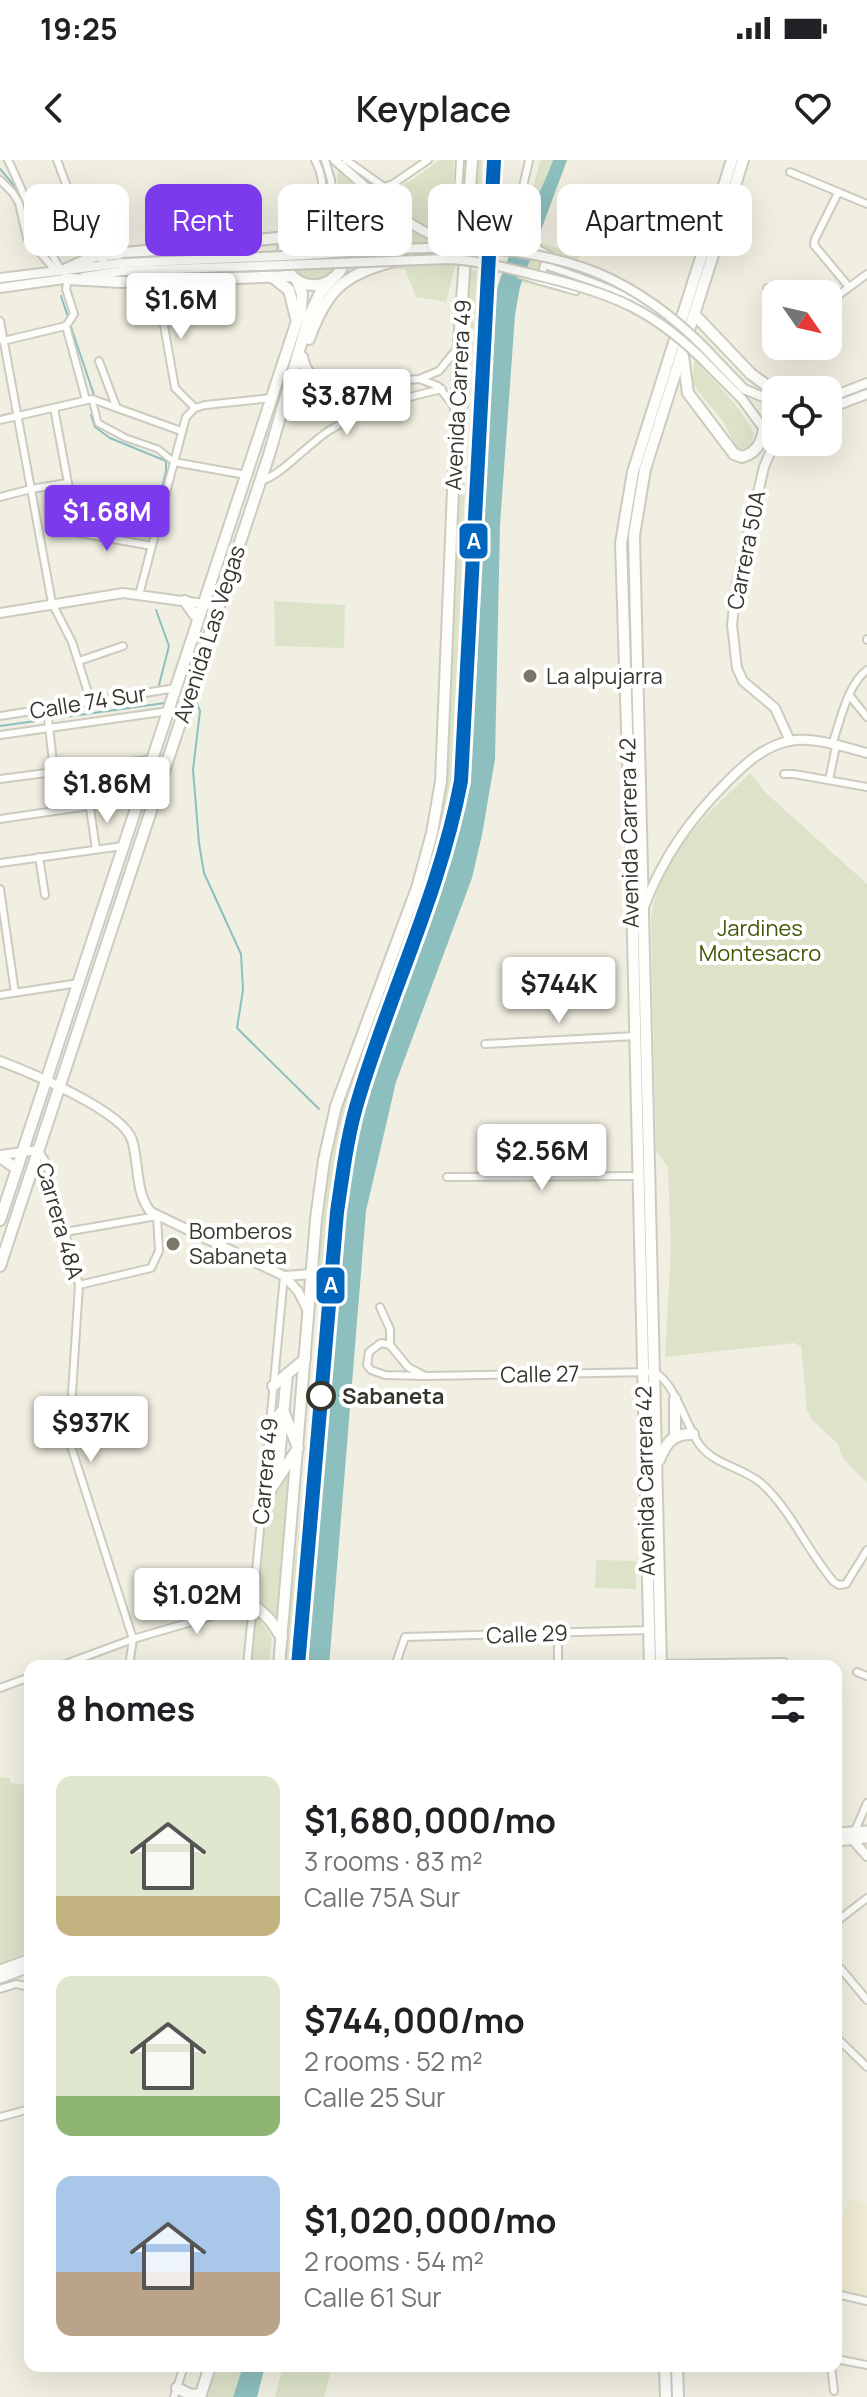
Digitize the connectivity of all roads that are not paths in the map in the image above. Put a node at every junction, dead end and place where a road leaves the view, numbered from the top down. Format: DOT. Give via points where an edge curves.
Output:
graph roads {
  1 [pos="8,160"];
  2 [pos="57,160"];
  3 [pos="315,160"];
  4 [pos="325,160"];
  5 [pos="335,160"];
  6 [pos="346,160"];
  7 [pos="428,160"];
  8 [pos="460,160"];
  9 [pos="529,160"];
  10 [pos="732,160"];
  11 [pos="743,160"];
  12 [pos="790,172"];
  13 [pos="0,180"];
  14 [pos="66,184"];
  15 [pos="322,184"];
  16 [pos="331,184"];
  17 [pos="459,184"];
  18 [pos="838,193"];
  19 [pos="867,204"];
  20 [pos="428,235"];
  21 [pos="428,249"];
  22 [pos="95,256"];
  23 [pos="256,256"];
  24 [pos="284,256"];
  25 [pos="345,256"];
  26 [pos="469,256"];
  27 [pos="533,256"];
  28 [pos="396,261"];
  29 [pos="561,262"];
  30 [pos="107,265"];
  31 [pos="122,267"];
  32 [pos="500,269"];
  33 [pos="63,272"];
  34 [pos="867,274"];
  35 [pos="269,275"];
  36 [pos="244,276"];
  37 [pos="0,278"];
  38 [pos="295,278"];
  39 [pos="332,279"];
  40 [pos="156,280"];
  41 [pos="540,281"];
  42 [pos="849,287"];
  43 [pos="0,288"];
  44 [pos="576,291"];
  45 [pos="842,292"];
  46 [pos="694,314"];
  47 [pos="0,321"];
  48 [pos="297,324"];
  49 [pos="66,326"];
  50 [pos="678,328"];
  51 [pos="2,341"];
  52 [pos="459,343"];
  53 [pos="682,351"];
  54 [pos="302,357"];
  55 [pos="99,361"];
  56 [pos="715,365"];
  57 [pos="293,374"];
  58 [pos="419,379"];
  59 [pos="867,383"];
  60 [pos="762,385"];
  61 [pos="328,387"];
  62 [pos="442,389"];
  63 [pos="762,393"];
  64 [pos="842,393"];
  65 [pos="867,394"];
  66 [pos="285,396"];
  67 [pos="272,398"];
  68 [pos="89,399"];
  69 [pos="842,404"];
  70 [pos="116,406"];
  71 [pos="54,408"];
  72 [pos="456,409"];
  73 [pos="762,409"];
  74 [pos="193,410"];
  75 [pos="17,416"];
  76 [pos="0,420"];
  77 [pos="762,426"];
  78 [pos="181,431"];
  79 [pos="768,456"];
  80 [pos="174,462"];
  81 [pos="246,475"];
  82 [pos="260,481"];
  83 [pos="67,483"];
  84 [pos="31,489"];
  85 [pos="0,497"];
  86 [pos="63,530"];
  87 [pos="77,531"];
  88 [pos="149,546"];
  89 [pos="139,595"];
  90 [pos="185,601"];
  91 [pos="52,603"];
  92 [pos="203,604"];
  93 [pos="219,606"];
  94 [pos="0,613"];
  95 [pos="198,619"];
  96 [pos="123,646"];
  97 [pos="79,661"];
  98 [pos="867,670"];
  99 [pos="175,692"];
  100 [pos="850,696"];
  101 [pos="91,702"];
  102 [pos="169,709"];
  103 [pos="47,710"];
  104 [pos="0,716"];
  105 [pos="867,717"];
  106 [pos="48,725"];
  107 [pos="0,735"];
  108 [pos="790,741"];
  109 [pos="834,745"];
  110 [pos="867,753"];
  111 [pos="153,759"];
  112 [pos="84,767"];
  113 [pos="54,771"];
  114 [pos="784,774"];
  115 [pos="0,779"];
  116 [pos="829,780"];
  117 [pos="867,787"];
  118 [pos="629,805"];
  119 [pos="89,806"];
  120 [pos="0,819"];
  121 [pos="641,835"];
  122 [pos="124,846"];
  123 [pos="96,849"];
  124 [pos="39,857"];
  125 [pos="0,863"];
  126 [pos="0,889"];
  127 [pos="45,895"];
  128 [pos="2,911"];
  129 [pos="643,912"];
  130 [pos="79,983"];
  131 [pos="15,993"];
  132 [pos="0,995"];
  133 [pos="635,1036"];
  134 [pos="485,1044"];
  135 [pos="0,1061"];
  136 [pos="647,1067"];
  137 [pos="47,1079"];
  138 [pos="59,1086"];
  139 [pos="636,1105"];
  140 [pos="38,1150"];
  141 [pos="22,1152"];
  142 [pos="0,1156"];
  143 [pos="17,1169"];
  144 [pos="638,1176"];
  145 [pos="447,1177"];
  146 [pos="157,1216"];
  147 [pos="0,1220"];
  148 [pos="65,1232"];
  149 [pos="0,1266"];
  150 [pos="312,1274"];
  151 [pos="284,1276"];
  152 [pos="79,1285"];
  153 [pos="380,1307"];
  154 [pos="309,1314"];
  155 [pos="390,1345"];
  156 [pos="305,1359"];
  157 [pos="648,1372"];
  158 [pos="287,1374"];
  159 [pos="425,1376"];
  160 [pos="273,1386"];
  161 [pos="675,1399"];
  162 [pos="283,1410"];
  163 [pos="270,1425"];
  164 [pos="693,1434"];
  165 [pos="675,1436"];
  166 [pos="298,1448"];
  167 [pos="656,1465"];
  168 [pos="277,1480"];
  169 [pos="263,1501"];
  170 [pos="867,1550"];
  171 [pos="253,1604"];
  172 [pos="649,1630"];
  173 [pos="558,1633"];
  174 [pos="282,1638"];
  175 [pos="133,1639"];
  176 [pos="76,1660"];
  177 [pos="130,1660"];
  178 [pos="248,1660"];
  179 [pos="280,1660"];
  180 [pos="397,1660"];
  181 [pos="558,1660"];
  182 [pos="654,1660"];
  183 [pos="655,1660"];
  184 [pos="857,1672"];
  185 [pos="867,1676"];
  186 [pos="24,1679"];
  187 [pos="0,1688"];
  188 [pos="867,1803"];
  189 [pos="867,1831"];
  190 [pos="842,1834"];
  191 [pos="853,1836"];
  192 [pos="867,1838"];
  193 [pos="842,1839"];
  194 [pos="867,1856"];
  195 [pos="867,1898"];
  196 [pos="842,1917"];
  197 [pos="24,1961"];
  198 [pos="24,1969"];
  199 [pos="0,1970"];
  200 [pos="842,1970"];
  201 [pos="0,1978"];
  202 [pos="24,1986"];
  203 [pos="0,1989"];
  204 [pos="867,2000"];
  205 [pos="842,2042"];
  206 [pos="864,2058"];
  207 [pos="867,2067"];
  208 [pos="24,2111"];
  209 [pos="0,2117"];
  210 [pos="842,2295"];
  211 [pos="867,2301"];
  212 [pos="842,2360"];
  213 [pos="867,2365"];
  214 [pos="182,2372"];
  215 [pos="208,2372"];
  216 [pos="665,2372"];
  217 [pos="677,2372"];
  218 [pos="832,2372"];
  219 [pos="834,2391"];
  220 [pos="176,2392"];
  221 [pos="200,2395"];
  222 [pos="666,2397"];
  223 [pos="675,2397"];
  1 -- 33 [label="street" via="38,232"];
  2 -- 14 [label="street"];
  3 -- 15 [label="street"];
  4 -- 16 [label="street"];
  5 -- 20 [label="street, bridge"];
  6 -- 7 [label="street" via="384,187"];
  8 -- 17 [label="street"];
  9 -- 29 [label="street, bridge" via="521,229 531,244"];
  10 -- 50 [label="main road, Avenida Carrera 42"];
  11 -- 46 [label="main road, Avenida Carrera 42"];
  12 -- 18 [label="street"];
  13 -- 33 [label="street" via="19,203 27,238"];
  18 -- 19 [label="street"];
  18 -- 42 [label="street" via="814,245"];
  21 -- 31 [label="street, bridge"];
  22 -- 30 [label="street"];
  22 -- 33 [label="main road"];
  23 -- 36 [label="main road" via="255,269"];
  24 -- 38 [label="main road"];
  25 -- 39 [label="main road"];
  26 -- 52 [label="main road, Avenida Carrera 49"];
  27 -- 29 [label="street, bridge"];
  28 -- 31 [label="street, bridge"];
  28 -- 54 [label="main road, bridge" via="363,271 337,287 326,299"];
  28 -- 56 [label="street, bridge" via="472,261 591,288 666,326"];
  29 -- 56 [label="street, bridge" via="613,280 648,301 683,327"];
  30 -- 31 [label="street"];
  30 -- 33 [label="street"];
  31 -- 33 [label="street"];
  32 -- 41 [label="street, bridge"];
  33 -- 37 [label="street"];
  33 -- 40 [label="main road" via="122,282"];
  33 -- 43 [label="street"];
  33 -- 49 [label="street" via="74,314"];
  34 -- 42 [label="street"];
  35 -- 36 [label="main road"];
  35 -- 38 [label="main road"];
  35 -- 48 [label="main road" via="292,295"];
  36 -- 40 [label="main road"];
  38 -- 39 [label="main road" via="314,285"];
  38 -- 48 [label="main road, Avenida Las Vegas" via="302,294"];
  39 -- 57 [label="main road" via="312,309"];
  40 -- 74 [label="street" via="175,388"];
  41 -- 44 [label="street"];
  41 -- 50 [label="street" via="544,265 597,282"];
  42 -- 45 [label="street"];
  46 -- 53 [label="main road, Avenida Carrera 42"];
  46 -- 60 [label="main road"];
  47 -- 51 [label="street"];
  48 -- 67 [label="main road, Avenida Las Vegas"];
  49 -- 51 [label="street"];
  49 -- 68 [label="street"];
  50 -- 118 [label="main road, Avenida Carrera 42" via="633,472 622,531"];
  51 -- 75 [label="street"];
  52 -- 58 [label="street" via="439,371"];
  52 -- 72 [label="main road, Avenida Carrera 49"];
  53 -- 77 [label="main road" via="688,393 731,451 749,455 760,444"];
  53 -- 121 [label="main road, Avenida Carrera 42" via="635,518"];
  54 -- 57 [label="main road"];
  54 -- 61 [label="main road" via="306,371"];
  55 -- 70 [label="street"];
  56 -- 63 [label="street" via="744,389"];
  56 -- 77 [label="street"];
  57 -- 61 [label="street" via="313,386"];
  57 -- 66 [label="main road, Avenida Las Vegas"];
  58 -- 61 [label="street"];
  58 -- 62 [label="street"];
  59 -- 64 [label="street"];
  61 -- 66 [label="street"];
  62 -- 72 [label="street"];
  62 -- 82 [label="street" via="350,419"];
  65 -- 69 [label="street"];
  66 -- 82 [label="main road, Avenida Las Vegas"];
  67 -- 74 [label="street"];
  67 -- 81 [label="main road, Avenida Las Vegas"];
  68 -- 70 [label="street"];
  68 -- 71 [label="street"];
  68 -- 80 [label="street" via="98,423 158,449"];
  70 -- 78 [label="street"];
  71 -- 75 [label="street"];
  71 -- 83 [label="street"];
  72 -- 150 [label="main road, Avenida Carrera 49" via="444,739 436,810 417,888 336,1106"];
  73 -- 77 [label="street"];
  74 -- 78 [label="street"];
  75 -- 76 [label="street"];
  75 -- 84 [label="street"];
  78 -- 80 [label="street"];
  79 -- 108 [label="street, Carrera 50A" via="736,587 732,625 743,681 775,708"];
  80 -- 81 [label="street"];
  80 -- 88 [label="street"];
  81 -- 92 [label="main road, Avenida Las Vegas"];
  82 -- 93 [label="main road, Avenida Las Vegas"];
  83 -- 84 [label="street"];
  83 -- 87 [label="street"];
  84 -- 85 [label="street"];
  84 -- 91 [label="street"];
  86 -- 87 [label="street"];
  87 -- 88 [label="street"];
  88 -- 89 [label="street"];
  89 -- 90 [label="street"];
  89 -- 91 [label="street"];
  90 -- 92 [label="street"];
  90 -- 95 [label="main road"];
  91 -- 94 [label="street"];
  91 -- 97 [label="street"];
  92 -- 93 [label="street"];
  92 -- 95 [label="main road, Avenida Las Vegas"];
  93 -- 138 [label="main road, Avenida Las Vegas"];
  95 -- 99 [label="main road, Avenida Las Vegas"];
  96 -- 97 [label="street"];
  97 -- 101 [label="street"];
  98 -- 100 [label="street"];
  99 -- 101 [label="street, Calle 74 Sur"];
  99 -- 102 [label="main road, Avenida Las Vegas"];
  100 -- 105 [label="street"];
  100 -- 109 [label="street"];
  101 -- 103 [label="street, Calle 74 Sur"];
  102 -- 106 [label="street, Calle 74 Sur"];
  102 -- 111 [label="main road, Avenida Las Vegas"];
  103 -- 104 [label="street, Calle 74 Sur"];
  103 -- 106 [label="street"];
  106 -- 107 [label="street, Calle 74 Sur"];
  106 -- 113 [label="street"];
  108 -- 109 [label="street"];
  108 -- 129 [label="street" via="757,754 689,823 662,864"];
  109 -- 110 [label="street"];
  109 -- 116 [label="street"];
  111 -- 112 [label="street"];
  111 -- 122 [label="main road, Avenida Las Vegas"];
  112 -- 113 [label="street"];
  112 -- 119 [label="street"];
  113 -- 115 [label="street"];
  114 -- 116 [label="street"];
  116 -- 117 [label="street"];
  118 -- 121 [label="main road"];
  118 -- 133 [label="main road, Avenida Carrera 42"];
  119 -- 120 [label="street"];
  119 -- 123 [label="street"];
  121 -- 129 [label="main road, Avenida Carrera 42"];
  122 -- 123 [label="street"];
  122 -- 130 [label="main road, Avenida Las Vegas"];
  123 -- 124 [label="street"];
  124 -- 125 [label="street"];
  124 -- 127 [label="street"];
  126 -- 128 [label="street"];
  128 -- 131 [label="street"];
  129 -- 136 [label="main road, Avenida Carrera 42"];
  130 -- 131 [label="street"];
  130 -- 137 [label="main road, Avenida Las Vegas"];
  131 -- 132 [label="street"];
  133 -- 134 [label="street"];
  133 -- 139 [label="main road, Avenida Carrera 42"];
  135 -- 137 [label="street"];
  136 -- 139 [label="main road"];
  136 -- 157 [label="main road, Avenida Carrera 42"];
  137 -- 138 [label="street"];
  137 -- 141 [label="main road, Avenida Las Vegas"];
  138 -- 140 [label="main road, Avenida Las Vegas"];
  138 -- 146 [label="street" via="129,1132 144,1201"];
  139 -- 144 [label="main road, Avenida Carrera 42"];
  140 -- 141 [label="street"];
  140 -- 148 [label="street, Carrera 48A"];
  140 -- 149 [label="main road, Avenida Las Vegas"];
  141 -- 142 [label="street"];
  141 -- 143 [label="main road, Avenida Las Vegas"];
  142 -- 143 [label="main road"];
  143 -- 147 [label="main road, Avenida Las Vegas"];
  144 -- 145 [label="street"];
  144 -- 157 [label="main road, Avenida Carrera 42"];
  146 -- 148 [label="street"];
  146 -- 151 [label="street"];
  146 -- 152 [label="street" via="155,1263 145,1271"];
  148 -- 152 [label="street, Carrera 48A"];
  150 -- 151 [label="street"];
  150 -- 154 [label="main road, Avenida Carrera 49"];
  151 -- 154 [label="street"];
  151 -- 160 [label="street, Carrera 49"];
  152 -- 175 [label="street, Carrera 48A" via="69,1440"];
  153 -- 155 [label="street" via="390,1329"];
  154 -- 156 [label="main road, Avenida Carrera 49"];
  155 -- 159 [label="street" via="402,1363"];
  155 -- 159 [label="street, Calle 27" via="381,1343 369,1352 371,1370"];
  156 -- 158 [label="main road"];
  156 -- 166 [label="main road, Avenida Carrera 49"];
  157 -- 159 [label="street, Calle 27"];
  157 -- 161 [label="street" via="665,1380"];
  157 -- 167 [label="main road, Avenida Carrera 42"];
  157 -- 172 [label="main road, Avenida Carrera 42"];
  158 -- 160 [label="main road"];
  158 -- 162 [label="main road"];
  160 -- 163 [label="street, Carrera 49"];
  161 -- 164 [label="street"];
  161 -- 165 [label="main road"];
  162 -- 163 [label="main road"];
  162 -- 166 [label="main road"];
  162 -- 168 [label="main road"];
  163 -- 169 [label="street, Carrera 49"];
  164 -- 165 [label="main road"];
  164 -- 170 [label="street" via="711,1456 764,1486 835,1584 846,1584"];
  165 -- 167 [label="main road"];
  166 -- 168 [label="main road"];
  166 -- 174 [label="main road, Avenida Carrera 49"];
  167 -- 183 [label="main road, Avenida Carrera 42"];
  168 -- 169 [label="main road"];
  169 -- 171 [label="street, Carrera 49"];
  171 -- 174 [label="main road"];
  171 -- 175 [label="street"];
  171 -- 178 [label="street, Carrera 49"];
  172 -- 173 [label="street, Calle 29"];
  172 -- 182 [label="main road, Avenida Carrera 42"];
  173 -- 180 [label="street, Calle 29" via="405,1637"];
  173 -- 181 [label="street"];
  174 -- 179 [label="main road, Avenida Carrera 49"];
  175 -- 176 [label="street"];
  175 -- 177 [label="street, Carrera 48A"];
  184 -- 185 [label="street"];
  186 -- 187 [label="street"];
  188 -- 191 [label="street"];
  189 -- 191 [label="main road"];
  190 -- 191 [label="main road"];
  191 -- 192 [label="main road"];
  191 -- 193 [label="main road"];
  191 -- 194 [label="street"];
  195 -- 196 [label="street"];
  197 -- 199 [label="main road"];
  198 -- 201 [label="main road"];
  200 -- 204 [label="street"];
  202 -- 203 [label="street"];
  205 -- 206 [label="street"];
  206 -- 207 [label="street"];
  208 -- 209 [label="street"];
  210 -- 211 [label="street"];
  212 -- 213 [label="street"];
  214 -- 220 [label="street"];
  215 -- 221 [label="main road"];
  216 -- 222 [label="main road"];
  217 -- 223 [label="main road"];
  218 -- 219 [label="street"];
  220 -- 221 [label="main road"];
}
